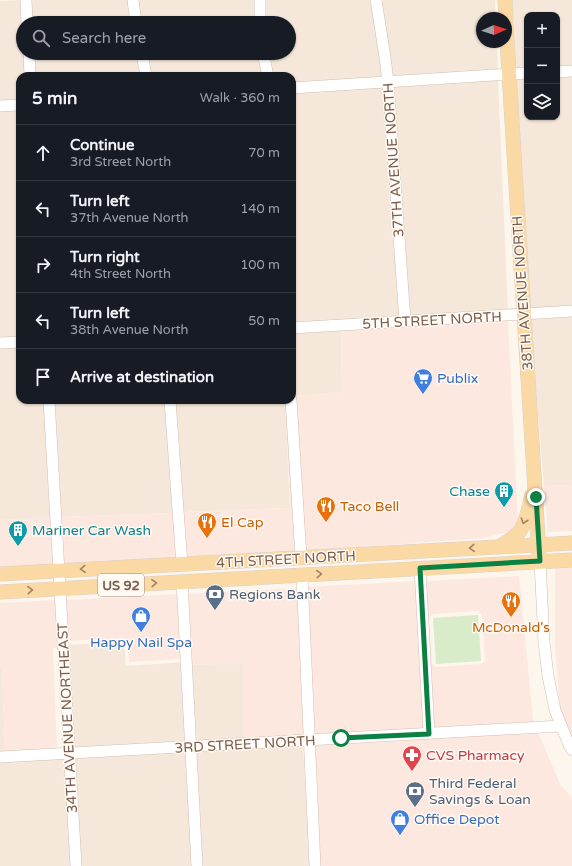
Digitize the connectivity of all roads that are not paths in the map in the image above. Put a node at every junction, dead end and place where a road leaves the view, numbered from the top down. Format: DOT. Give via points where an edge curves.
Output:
graph roads {
  1 [pos="26,0"];
  2 [pos="133,0"];
  3 [pos="260,0"];
  4 [pos="376,0"];
  5 [pos="505,0"];
  6 [pos="506,12"];
  7 [pos="27,16"];
  8 [pos="135,16"];
  9 [pos="260,16"];
  10 [pos="507,48"];
  11 [pos="29,60"];
  12 [pos="143,60"];
  13 [pos="265,60"];
  14 [pos="572,71"];
  15 [pos="30,72"];
  16 [pos="145,72"];
  17 [pos="267,72"];
  18 [pos="560,72"];
  19 [pos="524,73"];
  20 [pos="508,74"];
  21 [pos="388,82"];
  22 [pos="296,88"];
  23 [pos="16,105"];
  24 [pos="0,106"];
  25 [pos="572,311"];
  26 [pos="524,315"];
  27 [pos="405,321"];
  28 [pos="296,328"];
  29 [pos="16,342"];
  30 [pos="0,343"];
  31 [pos="49,404"];
  32 [pos="170,404"];
  33 [pos="290,404"];
  34 [pos="535,485"];
  35 [pos="572,543"];
  36 [pos="539,545"];
  37 [pos="499,547"];
  38 [pos="418,551"];
  39 [pos="301,557"];
  40 [pos="572,560"];
  41 [pos="540,561"];
  42 [pos="182,565"];
  43 [pos="420,568"];
  44 [pos="59,571"];
  45 [pos="350,572"];
  46 [pos="0,574"];
  47 [pos="302,575"];
  48 [pos="182,581"];
  49 [pos="60,588"];
  50 [pos="0,592"];
  51 [pos="561,726"];
  52 [pos="429,734"];
  53 [pos="310,740"];
  54 [pos="191,746"];
  55 [pos="572,750"];
  56 [pos="69,753"];
  57 [pos="0,757"];
  58 [pos="76,866"];
  59 [pos="197,866"];
  60 [pos="315,866"];
  1 -- 7 [label="street"];
  2 -- 8 [label="street"];
  3 -- 9 [label="street"];
  4 -- 21 [label="street, 37TH AVENUE NORTH"];
  5 -- 6 [label="main road"];
  10 -- 20 [label="main road, 38TH AVENUE NORTH"];
  11 -- 15 [label="street"];
  12 -- 16 [label="street"];
  13 -- 17 [label="street"];
  14 -- 18 [label="street"];
  19 -- 20 [label="street"];
  20 -- 21 [label="street"];
  20 -- 26 [label="main road, 38TH AVENUE NORTH"];
  21 -- 22 [label="street"];
  21 -- 27 [label="street, 37TH AVENUE NORTH"];
  23 -- 24 [label="street"];
  25 -- 26 [label="street, 5TH STREET NORTH"];
  26 -- 27 [label="street, 5TH STREET NORTH"];
  26 -- 34 [label="main road, 38TH AVENUE NORTH"];
  27 -- 28 [label="street, 5TH STREET NORTH"];
  29 -- 30 [label="street"];
  31 -- 44 [label="street, 34TH AVENUE NORTHEAST"];
  32 -- 42 [label="street"];
  33 -- 39 [label="street"];
  34 -- 36 [label="main road, 38TH AVENUE NORTH"];
  34 -- 37 [label="main road, one-way" via="524,524 519,532"];
  35 -- 36 [label="main road, 4TH STREET NORTH / US 92"];
  36 -- 37 [label="main road, 4TH STREET NORTH / US 92"];
  36 -- 41 [label="main road, 38TH AVENUE NORTH"];
  37 -- 38 [label="main road, 4TH STREET NORTH / US 92, one-way"];
  38 -- 39 [label="main road, 4TH STREET NORTH / US 92"];
  38 -- 45 [label="main road" via="413,561 357,565 351,568"];
  39 -- 42 [label="main road, 4TH STREET NORTH / US 92"];
  39 -- 48 [label="main road" via="293,565 190,573"];
  40 -- 41 [label="main road, 4TH STREET NORTH / US 92"];
  41 -- 43 [label="main road, 4TH STREET NORTH / US 92"];
  41 -- 51 [label="street" via="548,676"];
  42 -- 44 [label="main road, 4TH STREET NORTH / US 92, one-way"];
  43 -- 45 [label="main road, 4TH STREET NORTH / US 92"];
  43 -- 52 [label="street"];
  44 -- 46 [label="main road, 4TH STREET NORTH / US 92"];
  44 -- 49 [label="street, 34TH AVENUE NORTHEAST"];
  47 -- 45 [label="main road, 4TH STREET NORTH / US 92, one-way"];
  47 -- 48 [label="main road, 4TH STREET NORTH / US 92"];
  47 -- 53 [label="street"];
  49 -- 48 [label="main road, 4TH STREET NORTH / US 92, one-way"];
  48 -- 54 [label="street"];
  50 -- 49 [label="main road, 4TH STREET NORTH / US 92, one-way"];
  49 -- 56 [label="street, 34TH AVENUE NORTHEAST"];
  51 -- 52 [label="street, 3RD STREET NORTH"];
  51 -- 55 [label="street"];
  52 -- 53 [label="street, 3RD STREET NORTH"];
  53 -- 54 [label="street, 3RD STREET NORTH"];
  53 -- 60 [label="street"];
  54 -- 56 [label="street, 3RD STREET NORTH"];
  54 -- 59 [label="street"];
  56 -- 57 [label="street, 3RD STREET NORTH"];
  56 -- 58 [label="street, 34TH AVENUE NORTHEAST"];
}
